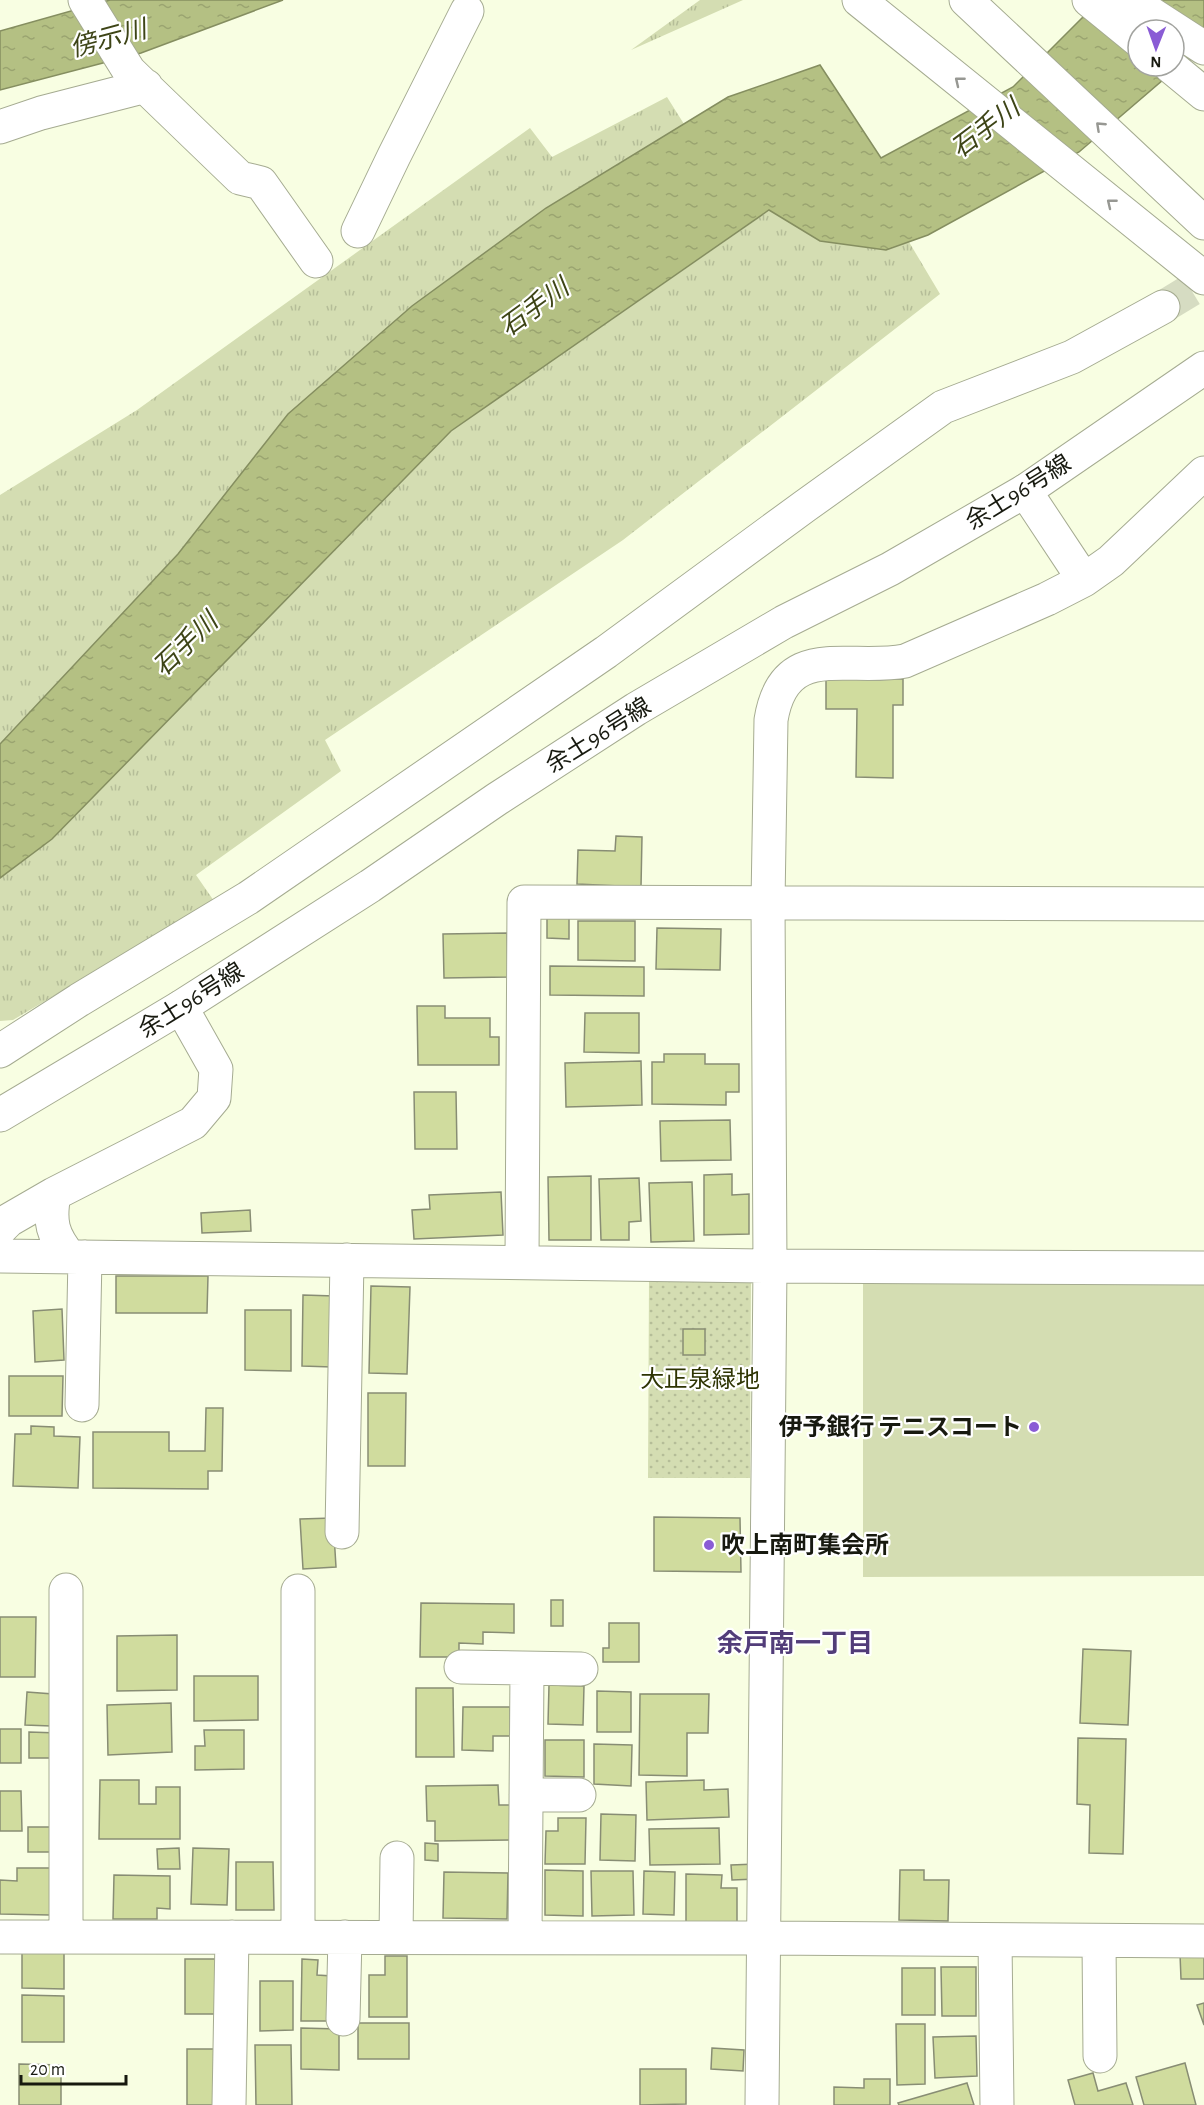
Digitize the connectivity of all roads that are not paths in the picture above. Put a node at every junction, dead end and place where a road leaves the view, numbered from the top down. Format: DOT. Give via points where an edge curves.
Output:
graph roads {
  1 [pos="85,0"];
  2 [pos="859,0"];
  3 [pos="966,0"];
  4 [pos="1089,0"];
  5 [pos="1130,0"];
  6 [pos="467,11"];
  7 [pos="1126,30"];
  8 [pos="1204,48"];
  9 [pos="1185,78"];
  10 [pos="138,79"];
  11 [pos="1204,94"];
  12 [pos="0,127"];
  13 [pos="1204,223"];
  14 [pos="358,231"];
  15 [pos="316,261"];
  16 [pos="1204,278"];
  17 [pos="1163,307"];
  18 [pos="1204,368"];
  19 [pos="1204,472"];
  20 [pos="1025,491"];
  21 [pos="1084,580"];
  22 [pos="768,902"];
  23 [pos="1204,904"];
  24 [pos="182,1007"];
  25 [pos="1,1050"];
  26 [pos="0,1115"];
  27 [pos="54,1194"];
  28 [pos="0,1229"];
  29 [pos="0,1256"];
  30 [pos="77,1257"];
  31 [pos="347,1260"];
  32 [pos="522,1262"];
  33 [pos="770,1266"];
  34 [pos="1204,1268"];
  35 [pos="82,1404"];
  36 [pos="342,1533"];
  37 [pos="66,1590"];
  38 [pos="298,1591"];
  39 [pos="461,1667"];
  40 [pos="527,1668"];
  41 [pos="580,1670"];
  42 [pos="579,1795"];
  43 [pos="526,1796"];
  44 [pos="397,1858"];
  45 [pos="298,1936"];
  46 [pos="0,1937"];
  47 [pos="66,1937"];
  48 [pos="232,1937"];
  49 [pos="345,1937"];
  50 [pos="396,1937"];
  51 [pos="525,1938"];
  52 [pos="764,1938"];
  53 [pos="995,1940"];
  54 [pos="1099,1941"];
  55 [pos="1204,1941"];
  56 [pos="0,1946"];
  57 [pos="344,2019"];
  58 [pos="1100,2056"];
  59 [pos="229,2105"];
  60 [pos="762,2105"];
  61 [pos="997,2105"];
  1 -- 10 [label="main road"];
  16 -- 2 [label="main road, one-way"];
  13 -- 3 [label="main road, one-way"];
  4 -- 7 [label="main road"];
  5 -- 8 [label="main road"];
  6 -- 14 [label="main road"];
  9 -- 11 [label="main road"];
  10 -- 12 [label="main road"];
  10 -- 15 [label="main road" via="240,178 261,183"];
  17 -- 25 [label="main road" via="1072,357 943,407 606,652 248,898"];
  18 -- 20 [label="main road, 余土96号線"];
  19 -- 21 [label="main road" via="1111,561"];
  20 -- 21 [label="main road"];
  20 -- 24 [label="main road, 余土96号線" via="890,569 784,622 636,709"];
  21 -- 22 [label="main road" via="905,661 806,666 787,681 774,699 771,720"];
  22 -- 23 [label="main road"];
  22 -- 32 [label="main road" via="524,902"];
  22 -- 33 [label="main road"];
  24 -- 26 [label="main road, 余土96号線"];
  24 -- 27 [label="main road" via="216,1069 214,1098 193,1123"];
  27 -- 28 [label="main road"];
  27 -- 30 [label="main road" via="52,1228 59,1243"];
  29 -- 30 [label="main road"];
  30 -- 31 [label="main road"];
  30 -- 35 [label="main road"];
  31 -- 32 [label="main road"];
  31 -- 36 [label="main road"];
  32 -- 33 [label="main road"];
  33 -- 34 [label="main road"];
  33 -- 52 [label="main road"];
  37 -- 47 [label="main road"];
  38 -- 45 [label="main road"];
  39 -- 40 [label="main road"];
  40 -- 41 [label="main road"];
  40 -- 43 [label="main road"];
  42 -- 43 [label="main road"];
  43 -- 51 [label="main road"];
  44 -- 50 [label="main road"];
  45 -- 48 [label="main road"];
  45 -- 49 [label="main road"];
  46 -- 47 [label="main road"];
  46 -- 56 [label="main road"];
  47 -- 48 [label="main road"];
  48 -- 59 [label="main road"];
  49 -- 50 [label="main road"];
  49 -- 57 [label="main road"];
  50 -- 51 [label="main road"];
  51 -- 52 [label="main road"];
  52 -- 53 [label="main road"];
  52 -- 60 [label="main road"];
  53 -- 54 [label="main road"];
  53 -- 61 [label="main road"];
  54 -- 55 [label="main road"];
  54 -- 58 [label="main road"];
}
